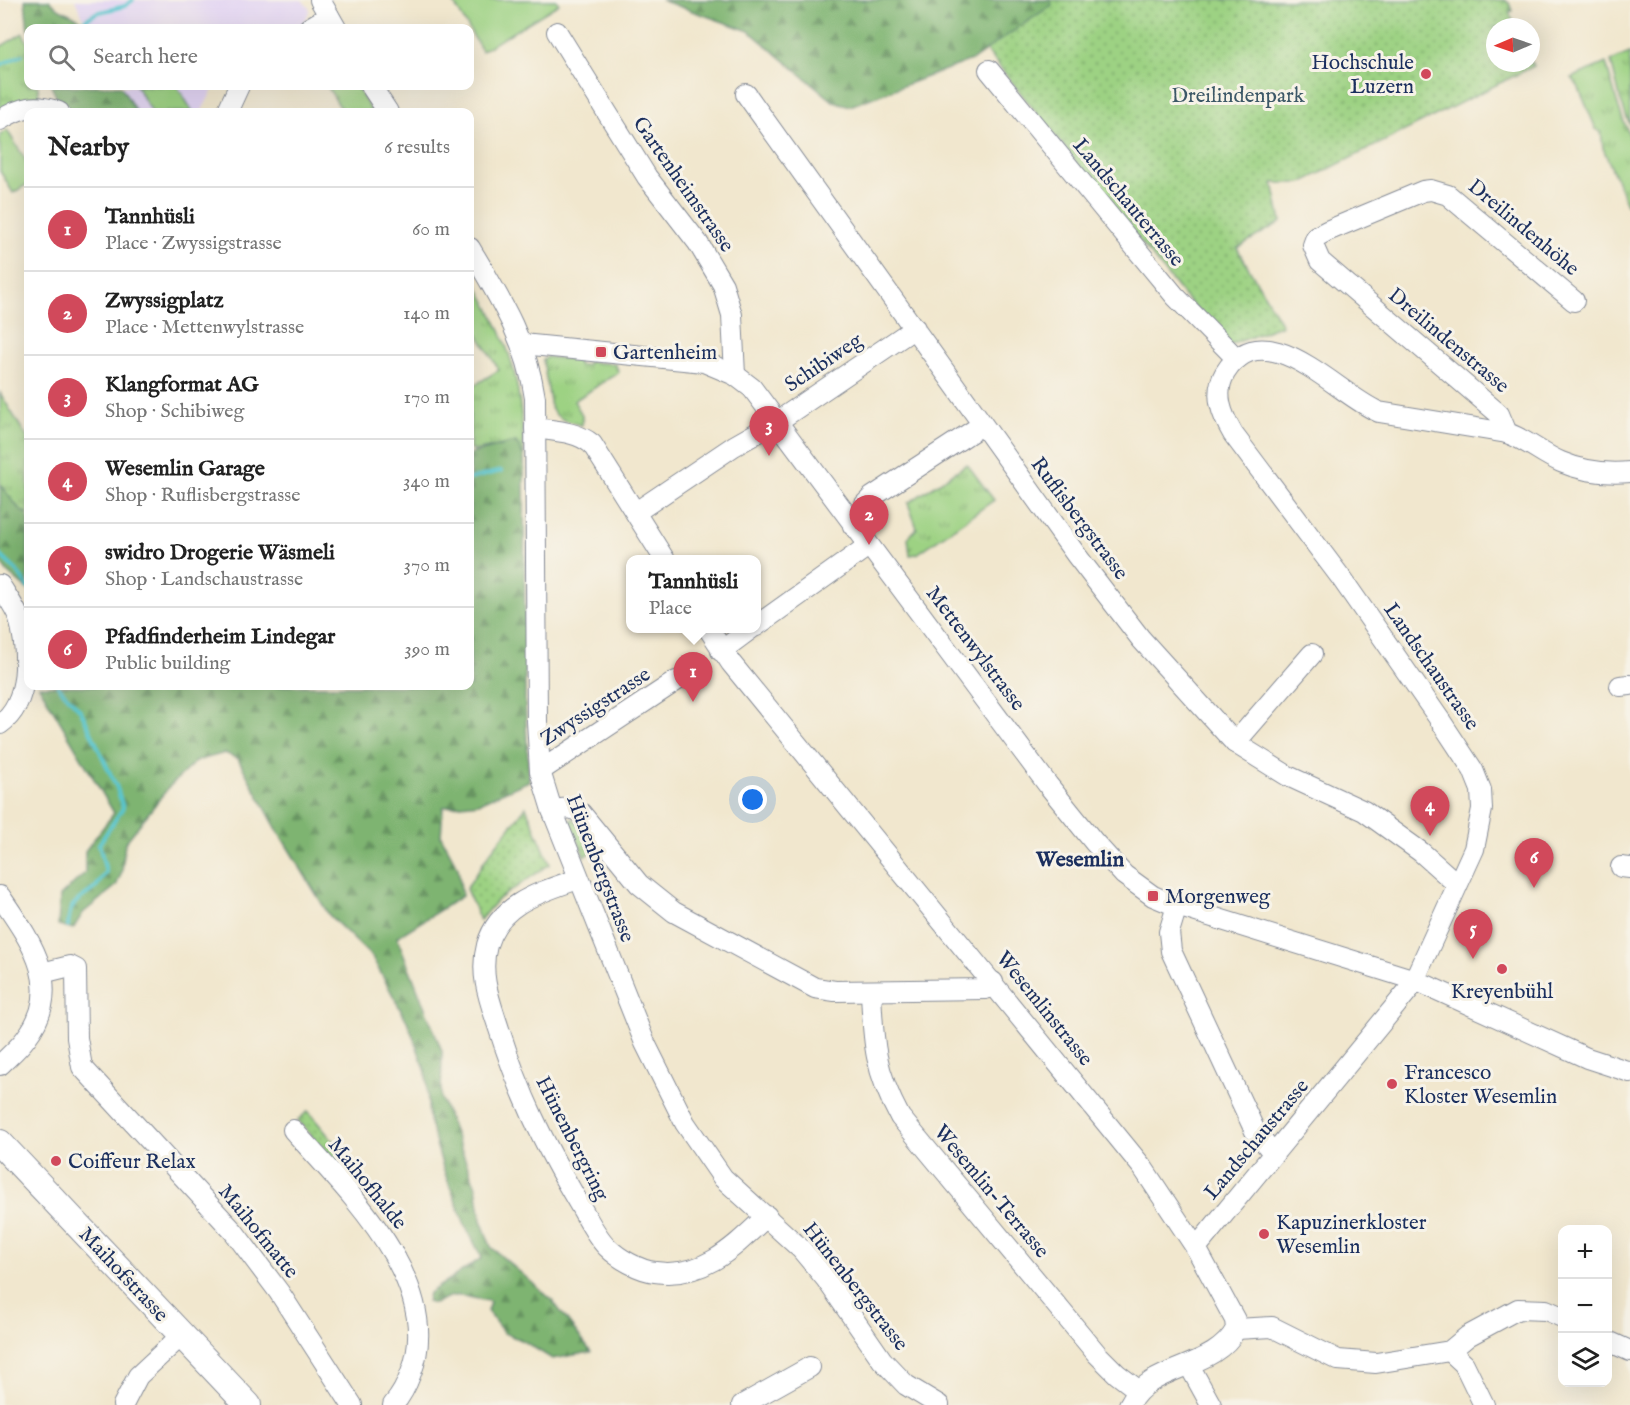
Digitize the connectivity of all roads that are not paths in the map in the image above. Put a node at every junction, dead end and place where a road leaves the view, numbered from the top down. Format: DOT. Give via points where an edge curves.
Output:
graph roads {
  1 [pos="328,15"];
  2 [pos="315,24"];
  3 [pos="557,32"];
  4 [pos="989,70"];
  5 [pos="237,90"];
  6 [pos="374,90"];
  7 [pos="746,94"];
  8 [pos="24,108"];
  9 [pos="24,108"];
  10 [pos="40,108"];
  11 [pos="229,108"];
  12 [pos="385,108"];
  13 [pos="0,120"];
  14 [pos="1312,245"];
  15 [pos="474,255"];
  16 [pos="1574,301"];
  17 [pos="915,328"];
  18 [pos="522,344"];
  19 [pos="1237,359"];
  20 [pos="735,375"];
  21 [pos="778,421"];
  22 [pos="982,425"];
  23 [pos="535,428"];
  24 [pos="1507,433"];
  25 [pos="1630,472"];
  26 [pos="636,512"];
  27 [pos="853,526"];
  28 [pos="868,546"];
  29 [pos="662,555"];
  30 [pos="0,585"];
  31 [pos="761,622"];
  32 [pos="711,633"];
  33 [pos="745,633"];
  34 [pos="722,651"];
  35 [pos="1312,654"];
  36 [pos="676,681"];
  37 [pos="0,724"];
  38 [pos="1235,743"];
  39 [pos="540,771"];
  40 [pos="552,810"];
  41 [pos="578,879"];
  42 [pos="1457,884"];
  43 [pos="0,896"];
  44 [pos="1178,906"];
  45 [pos="42,973"];
  46 [pos="1415,980"];
  47 [pos="993,982"];
  48 [pos="871,991"];
  49 [pos="0,1065"];
  50 [pos="1630,1072"];
  51 [pos="293,1130"];
  52 [pos="0,1143"];
  53 [pos="1274,1154"];
  54 [pos="767,1216"];
  55 [pos="1196,1248"];
  56 [pos="1558,1315"];
  57 [pos="1236,1329"];
  58 [pos="182,1335"];
  59 [pos="1612,1343"];
  60 [pos="1450,1351"];
  61 [pos="1630,1351"];
  62 [pos="1189,1365"];
  63 [pos="810,1367"];
  64 [pos="1133,1397"];
  65 [pos="123,1405"];
  66 [pos="248,1405"];
  67 [pos="352,1405"];
  68 [pos="393,1405"];
  69 [pos="742,1405"];
  70 [pos="939,1405"];
  71 [pos="1211,1405"];
  72 [pos="1484,1405"];
  1 -- 2 [label="street"];
  3 -- 20 [label="street, Gartenheimstrasse" via="647,177 698,243 723,285 732,315"];
  4 -- 19 [label="street, Landschauterrasse" via="1175,296"];
  5 -- 11 [label="street"];
  6 -- 12 [label="street"];
  7 -- 17 [label="street, Ruflisbergstrasse"];
  8 -- 13 [label="street"];
  9 -- 10 [label="street"];
  14 -- 16 [label="street, Dreilindenhöhe" via="1316,237 1327,231 1423,191 1440,191"];
  14 -- 24 [label="street, Dreilindenstrasse" via="1320,261 1499,414"];
  15 -- 18 [label="street, Hünenbergstrasse" via="510,315"];
  17 -- 21 [label="street, Schibiweg"];
  17 -- 22 [label="street, Ruflisbergstrasse"];
  18 -- 20 [label="street, Mettenwylstrasse" via="687,359 718,366"];
  18 -- 23 [label="street, Hünenbergstrasse" via="532,380"];
  19 -- 24 [label="street" via="1257,350 1276,350 1304,363 1379,412"];
  19 -- 42 [label="street, Landschaustrasse" via="1221,380 1221,415 1342,579 1473,770 1481,790 1482,809 1474,849"];
  20 -- 21 [label="street, Mettenwylstrasse" via="752,388"];
  21 -- 26 [label="street, Schibiweg"];
  21 -- 27 [label="street, Mettenwylstrasse"];
  22 -- 27 [label="street" via="872,497"];
  22 -- 38 [label="street, Ruflisbergstrasse" via="1126,621"];
  23 -- 26 [label="street" via="584,437"];
  23 -- 39 [label="street, Hünenbergstrasse"];
  24 -- 25 [label="street" via="1523,438 1559,462 1615,473"];
  26 -- 29 [label="street"];
  27 -- 28 [label="street, Mettenwylstrasse"];
  28 -- 31 [label="street"];
  28 -- 44 [label="street, Mettenwylstrasse" via="1094,842 1153,896"];
  30 -- 37 [label="street" via="18,615 24,667 18,703"];
  32 -- 34 [label="street, Wesemlinstrasse"];
  33 -- 34 [label="street"];
  34 -- 47 [label="street, Wesemlinstrasse"];
  35 -- 38 [label="street"];
  36 -- 39 [label="street, Zwyssigstrasse"];
  38 -- 42 [label="street, Ruflisbergstrasse" via="1288,776 1372,816"];
  39 -- 40 [label="street, Hünenbergstrasse"];
  40 -- 41 [label="street, Hünenbergstrasse"];
  40 -- 48 [label="street" via="571,808 581,813 639,884 674,912 815,988"];
  41 -- 54 [label="street, Hünenbergstrasse" via="645,1043 685,1123 723,1178"];
  41 -- 54 [label="street, Hünenbergring" via="529,897 510,909 488,944 484,966 485,986 513,1070 547,1150 608,1249 653,1272 678,1274 703,1267 730,1251"];
  42 -- 46 [label="street, Landschaustrasse"];
  43 -- 45 [label="street" via="27,936"];
  44 -- 46 [label="street, Mettenwylstrasse"];
  44 -- 53 [label="street" via="1169,932 1171,951 1255,1131"];
  45 -- 49 [label="street" via="44,992 39,1016 26,1038"];
  45 -- 67 [label="street, Maihofmatte" via="70,966 76,969 77,1038 82,1067 234,1232 279,1292"];
  46 -- 50 [label="street, Mettenwylstrasse" via="1587,1058"];
  46 -- 53 [label="street, Landschaustrasse"];
  47 -- 48 [label="street" via="986,989"];
  47 -- 55 [label="street, Wesemlinstrasse" via="1147,1173"];
  48 -- 64 [label="street, Wesemlin-Terrasse" via="876,1062 900,1117"];
  51 -- 68 [label="street, Maihofhalde" via="369,1216 403,1274 418,1330 418,1354"];
  52 -- 58 [label="main road, Maihofstrasse"];
  53 -- 55 [label="street, Landschaustrasse"];
  54 -- 70 [label="street, Hünenbergstrasse" via="826,1278 882,1360 906,1385"];
  55 -- 57 [label="street, Wesemlinstrasse" via="1235,1320"];
  56 -- 60 [label="street" via="1546,1310 1518,1309 1468,1336"];
  57 -- 60 [label="street" via="1272,1327 1338,1360 1354,1362 1401,1360"];
  57 -- 62 [label="street" via="1223,1344"];
  58 -- 65 [label="street" via="138,1376"];
  58 -- 66 [label="main road, Maihofstrasse"];
  59 -- 61 [label="street"];
  60 -- 72 [label="street" via="1464,1364"];
  62 -- 64 [label="street" via="1150,1380"];
  62 -- 71 [label="street"];
  63 -- 69 [label="street"];
}
